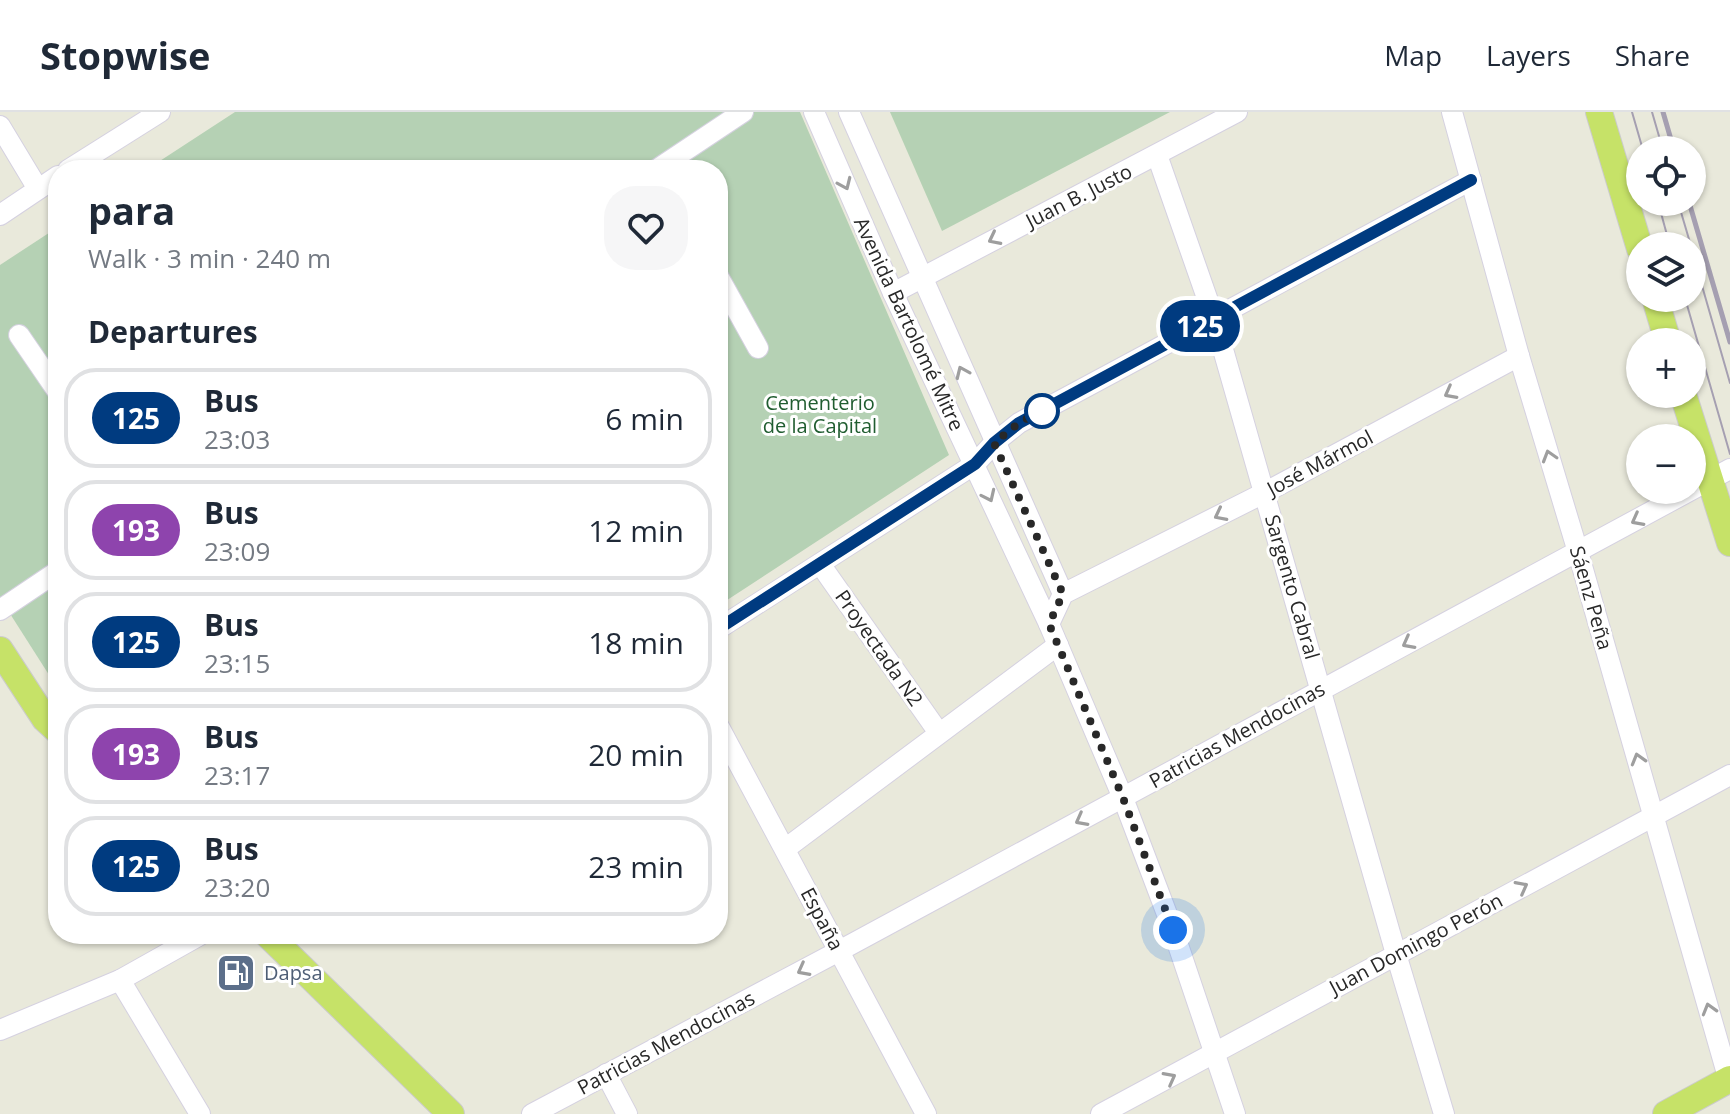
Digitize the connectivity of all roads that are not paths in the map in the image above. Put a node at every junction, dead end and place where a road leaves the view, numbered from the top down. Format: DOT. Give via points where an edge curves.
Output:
graph roads {
  1 [pos="743,112"];
  2 [pos="814,112"];
  3 [pos="849,112"];
  4 [pos="1237,112"];
  5 [pos="1452,112"];
  6 [pos="1599,112"];
  7 [pos="158,113"];
  8 [pos="0,126"];
  9 [pos="1157,155"];
  10 [pos="84,160"];
  11 [pos="671,160"];
  12 [pos="1471,180"];
  13 [pos="48,182"];
  14 [pos="38,189"];
  15 [pos="0,215"];
  16 [pos="1635,232"];
  17 [pos="921,277"];
  18 [pos="893,293"];
  19 [pos="728,294"];
  20 [pos="1214,318"];
  21 [pos="19,335"];
  22 [pos="758,348"];
  23 [pos="1519,356"];
  24 [pos="48,377"];
  25 [pos="1689,408"];
  26 [pos="994,443"];
  27 [pos="975,464"];
  28 [pos="1720,476"];
  29 [pos="1264,493"];
  30 [pos="1730,543"];
  31 [pos="1578,552"];
  32 [pos="820,564"];
  33 [pos="48,578"];
  34 [pos="1063,594"];
  35 [pos="0,610"];
  36 [pos="728,623"];
  37 [pos="1049,624"];
  38 [pos="1058,645"];
  39 [pos="0,650"];
  40 [pos="1322,689"];
  41 [pos="48,722"];
  42 [pos="939,733"];
  43 [pos="728,744"];
  44 [pos="1730,775"];
  45 [pos="1123,798"];
  46 [pos="1654,816"];
  47 [pos="785,849"];
  48 [pos="184,944"];
  49 [pos="277,944"];
  50 [pos="839,951"];
  51 [pos="1396,954"];
  52 [pos="120,980"];
  53 [pos="0,1030"];
  54 [pos="1214,1055"];
  55 [pos="606,1074"];
  56 [pos="1730,1081"];
  57 [pos="200,1114"];
  58 [pos="451,1114"];
  59 [pos="532,1114"];
  60 [pos="627,1114"];
  61 [pos="926,1114"];
  62 [pos="1101,1114"];
  63 [pos="1235,1114"];
  64 [pos="1444,1114"];
  65 [pos="1666,1114"];
  1 -- 11 [label="street"];
  2 -- 18 [label="street, Avenida Bartolomé Mitre, one-way"];
  3 -- 17 [label="street, Avenida Bartolomé Mitre"];
  4 -- 9 [label="street, Juan B. Justo"];
  5 -- 12 [label="street, Sáenz Peña"];
  6 -- 16 [label="main road"];
  7 -- 10 [label="street"];
  8 -- 14 [label="street"];
  9 -- 17 [label="street, Juan B. Justo, one-way"];
  9 -- 20 [label="street, Sargento Cabral"];
  12 -- 20 [label="street"];
  12 -- 23 [label="street, Sáenz Peña"];
  13 -- 14 [label="street"];
  14 -- 15 [label="street"];
  17 -- 18 [label="street, Juan B. Justo"];
  26 -- 17 [label="street, Avenida Bartolomé Mitre, one-way"];
  18 -- 27 [label="street, Avenida Bartolomé Mitre"];
  19 -- 22 [label="street"];
  20 -- 26 [label="street" via="1019,423"];
  20 -- 29 [label="street, Sargento Cabral"];
  21 -- 24 [label="street"];
  23 -- 29 [label="street, José Mármol, one-way"];
  31 -- 23 [label="street, Sáenz Peña, one-way"];
  25 -- 28 [label="main road"];
  26 -- 27 [label="street"];
  26 -- 34 [label="street, Avenida Bartolomé Mitre"];
  27 -- 32 [label="street"];
  27 -- 37 [label="street, Avenida Bartolomé Mitre, one-way"];
  28 -- 30 [label="main road"];
  28 -- 31 [label="street, Patricias Mendocinas, one-way"];
  29 -- 34 [label="street, José Mármol, one-way"];
  29 -- 40 [label="street, Sargento Cabral"];
  31 -- 40 [label="street, Patricias Mendocinas, one-way"];
  46 -- 31 [label="street, Sáenz Peña, one-way"];
  32 -- 36 [label="street"];
  32 -- 42 [label="street, Proyectada N2"];
  33 -- 35 [label="street"];
  34 -- 37 [label="street"];
  37 -- 38 [label="street, Avenida Bartolomé Mitre"];
  38 -- 42 [label="street"];
  38 -- 45 [label="street, Avenida Bartolomé Mitre"];
  39 -- 41 [label="main road"];
  40 -- 45 [label="street, Patricias Mendocinas"];
  40 -- 51 [label="street, Sargento Cabral"];
  42 -- 47 [label="street"];
  43 -- 47 [label="street, España"];
  44 -- 46 [label="street, Juan Domingo Perón"];
  45 -- 50 [label="street, Patricias Mendocinas, one-way"];
  45 -- 54 [label="street, Avenida Bartolomé Mitre"];
  51 -- 46 [label="street, Juan Domingo Perón, one-way"];
  56 -- 46 [label="street, Sáenz Peña, one-way"];
  47 -- 50 [label="street, España"];
  48 -- 52 [label="street"];
  49 -- 58 [label="main road"];
  50 -- 55 [label="street, Patricias Mendocinas, one-way"];
  50 -- 61 [label="street, España"];
  51 -- 54 [label="street, Juan Domingo Perón"];
  51 -- 64 [label="street, Sargento Cabral"];
  52 -- 53 [label="street"];
  52 -- 57 [label="street"];
  62 -- 54 [label="street, Juan Domingo Perón, one-way"];
  54 -- 63 [label="street, Avenida Bartolomé Mitre"];
  55 -- 59 [label="street, Patricias Mendocinas"];
  55 -- 60 [label="street"];
  56 -- 65 [label="main road"];
}
